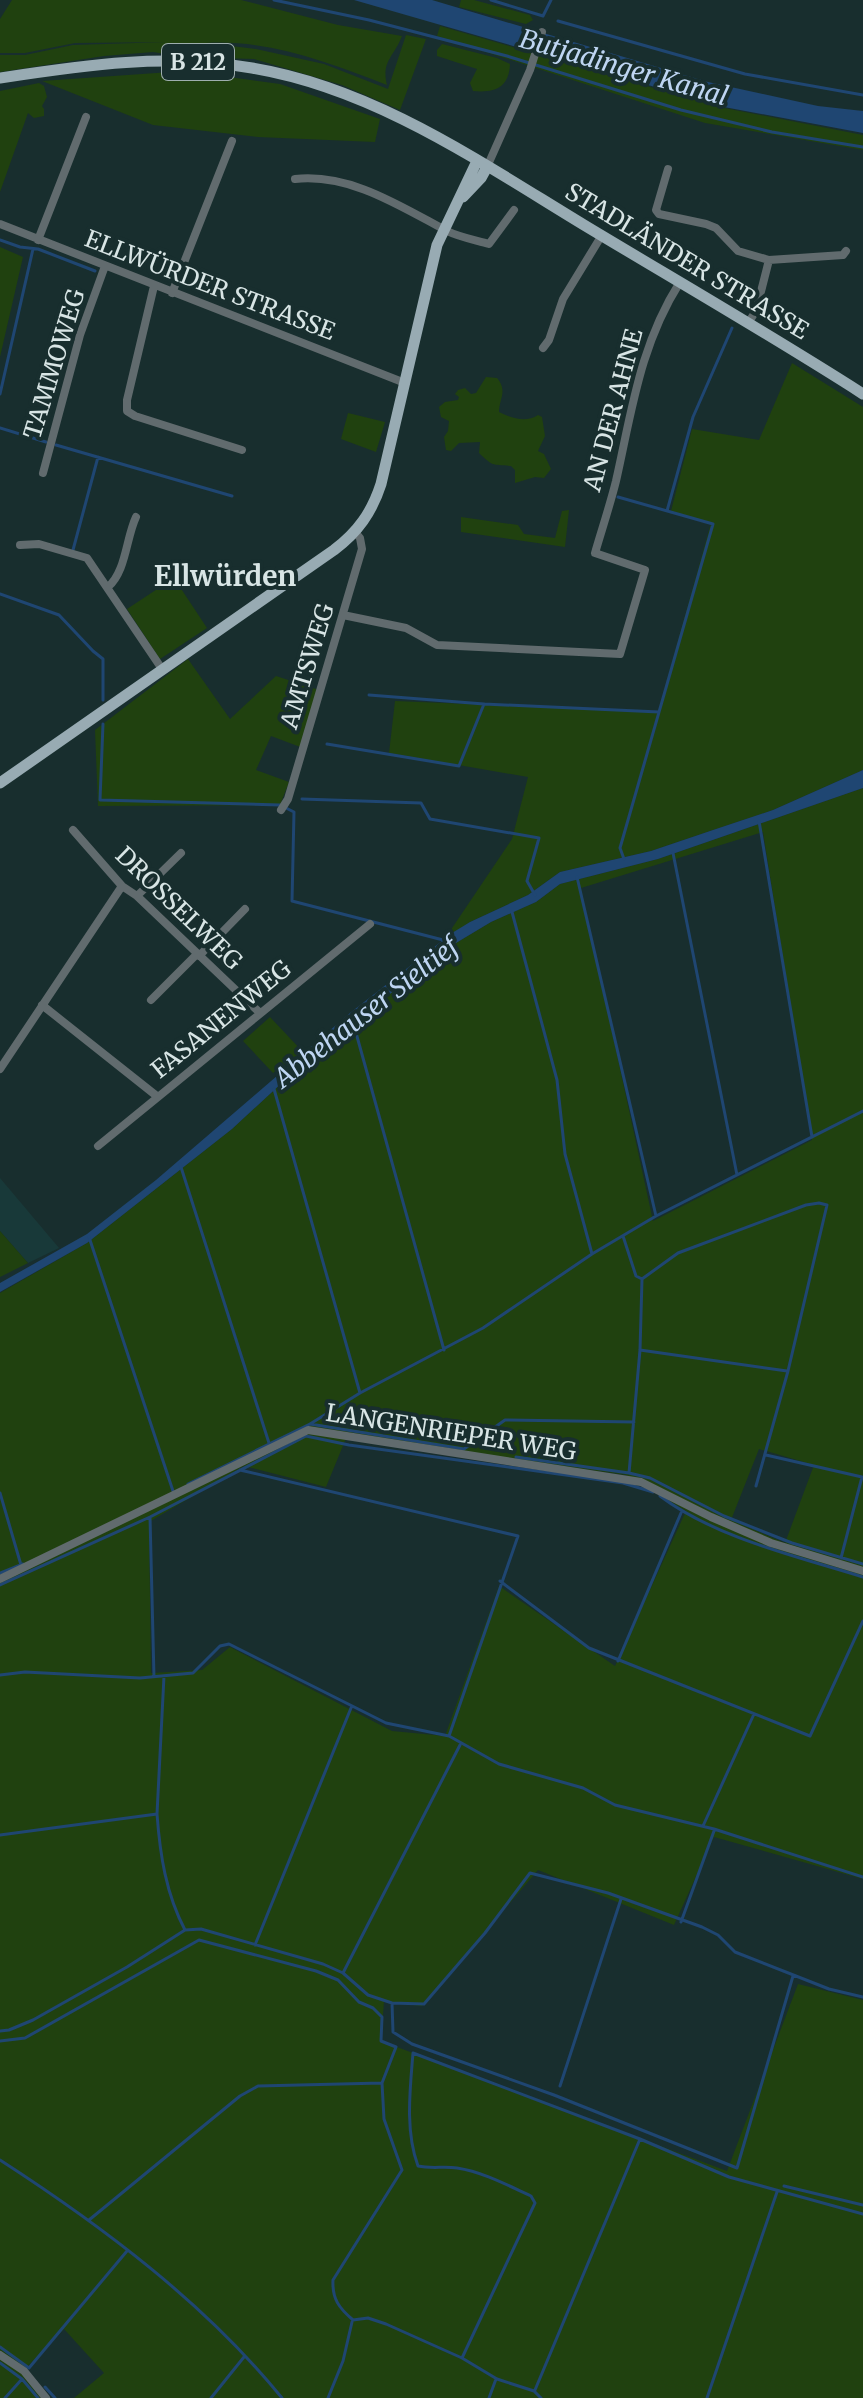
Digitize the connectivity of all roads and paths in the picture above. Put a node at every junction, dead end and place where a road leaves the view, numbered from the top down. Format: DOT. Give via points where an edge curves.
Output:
graph roads {
  1 [pos="542,32"];
  2 [pos="0,78"];
  3 [pos="86,117"];
  4 [pos="232,141"];
  5 [pos="482,164"];
  6 [pos="668,169"];
  7 [pos="295,179"];
  8 [pos="514,210"];
  9 [pos="0,224"];
  10 [pos="443,229"];
  11 [pos="602,235"];
  12 [pos="38,240"];
  13 [pos="846,251"];
  14 [pos="769,260"];
  15 [pos="105,266"];
  16 [pos="680,282"];
  17 [pos="154,286"];
  18 [pos="172,293"];
  19 [pos="748,323"];
  20 [pos="543,348"];
  21 [pos="405,383"];
  22 [pos="863,394"];
  23 [pos="242,450"];
  24 [pos="43,473"];
  25 [pos="136,517"];
  26 [pos="355,532"];
  27 [pos="20,545"];
  28 [pos="108,587"];
  29 [pos="343,615"];
  30 [pos="162,669"];
  31 [pos="0,783"];
  32 [pos="281,810"];
  33 [pos="73,830"];
  34 [pos="181,853"];
  35 [pos="122,886"];
  36 [pos="137,896"];
  37 [pos="245,909"];
  38 [pos="370,924"];
  39 [pos="198,955"];
  40 [pos="151,1000"];
  41 [pos="42,1005"];
  42 [pos="259,1012"];
  43 [pos="0,1069"];
  44 [pos="158,1097"];
  45 [pos="98,1146"];
  46 [pos="863,1571"];
  47 [pos="0,1579"];
  48 [pos="0,2355"];
  49 [pos="46,2398"];
  1 -- 5 [label="street" via="530,70"];
  2 -- 5 [label="main road, STADLÄNDER STRASSE / B 212" via="147,60 252,67 356,98"];
  3 -- 12 [label="street"];
  4 -- 18 [label="street"];
  5 -- 10 [label="main road" via="481,178 457,203"];
  5 -- 11 [label="main road, STADLÄNDER STRASSE / B 212"];
  6 -- 14 [label="street" via="659,214 716,228 738,251"];
  7 -- 10 [label="street" via="345,182"];
  8 -- 10 [label="street" via="489,244"];
  9 -- 12 [label="street, ELLWÜRDER STRASSE"];
  10 -- 21 [label="main road"];
  11 -- 16 [label="main road, STADLÄNDER STRASSE / B 212"];
  11 -- 20 [label="street" via="563,299"];
  12 -- 15 [label="street, ELLWÜRDER STRASSE"];
  13 -- 14 [label="street"];
  14 -- 19 [label="street"];
  15 -- 17 [label="street, ELLWÜRDER STRASSE"];
  15 -- 24 [label="street, TAMMOWEG" via="80,335"];
  16 -- 19 [label="main road, STADLÄNDER STRASSE / B 212"];
  16 -- 29 [label="street, AN DER AHNE" via="642,363 595,553 645,570 620,654 437,645 406,628"];
  17 -- 18 [label="street, ELLWÜRDER STRASSE"];
  17 -- 23 [label="street" via="127,411"];
  18 -- 21 [label="street, ELLWÜRDER STRASSE"];
  19 -- 22 [label="main road, STADLÄNDER STRASSE / B 212"];
  21 -- 26 [label="main road" via="381,484"];
  25 -- 28 [label="street" via="117,579"];
  26 -- 29 [label="street, AMTSWEG" via="362,549"];
  26 -- 30 [label="main road"];
  27 -- 28 [label="street" via="39,544 87,558"];
  28 -- 30 [label="street"];
  29 -- 32 [label="street, AMTSWEG"];
  30 -- 31 [label="main road"];
  33 -- 35 [label="street, DROSSELWEG"];
  34 -- 36 [label="street"];
  35 -- 36 [label="street, DROSSELWEG"];
  35 -- 41 [label="street"];
  36 -- 39 [label="street, DROSSELWEG"];
  37 -- 39 [label="street"];
  38 -- 42 [label="street, FASANENWEG"];
  39 -- 40 [label="street"];
  39 -- 42 [label="street, DROSSELWEG"];
  41 -- 43 [label="street"];
  41 -- 44 [label="street"];
  42 -- 44 [label="street, FASANENWEG"];
  44 -- 45 [label="street, FASANENWEG"];
  46 -- 47 [label="street, LANGENRIEPER WEG" via="771,1543 641,1482 308,1430"];
  48 -- 49 [label="street" via="24,2371"];
}
